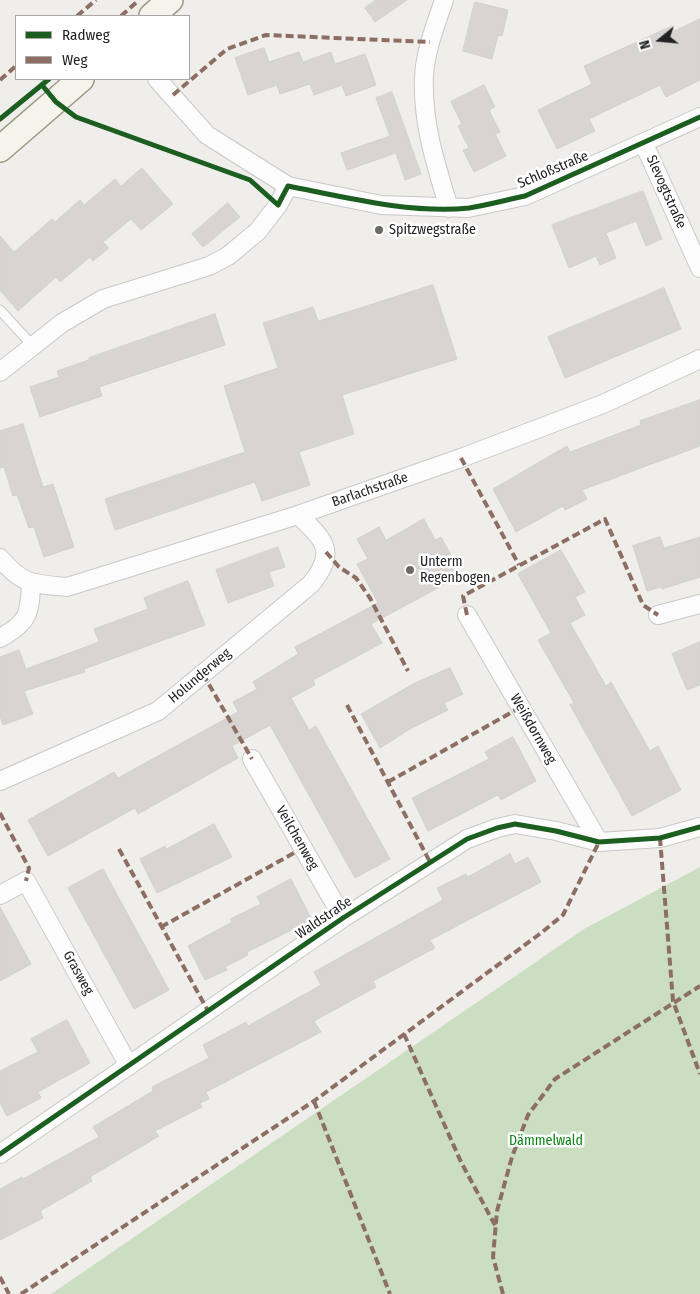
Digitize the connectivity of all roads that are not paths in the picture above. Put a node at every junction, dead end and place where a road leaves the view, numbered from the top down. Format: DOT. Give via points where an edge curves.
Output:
graph roads {
  1 [pos="170,0"];
  2 [pos="444,0"];
  3 [pos="153,15"];
  4 [pos="80,80"];
  5 [pos="158,80"];
  6 [pos="700,117"];
  7 [pos="644,144"];
  8 [pos="0,149"];
  9 [pos="288,186"];
  10 [pos="449,208"];
  11 [pos="700,268"];
  12 [pos="0,310"];
  13 [pos="32,345"];
  14 [pos="700,359"];
  15 [pos="0,372"];
  16 [pos="298,515"];
  17 [pos="0,558"];
  18 [pos="30,584"];
  19 [pos="700,604"];
  20 [pos="467,615"];
  21 [pos="658,616"];
  22 [pos="0,638"];
  23 [pos="252,759"];
  24 [pos="0,781"];
  25 [pos="700,827"];
  26 [pos="599,842"];
  27 [pos="0,895"];
  28 [pos="343,918"];
  29 [pos="129,1066"];
  30 [pos="0,1154"];
  1 -- 3 [label="main road"];
  2 -- 10 [label="street" via="430,42 424,76 425,120"];
  4 -- 8 [label="main road"];
  5 -- 9 [label="street, Schloßstraße" via="207,134"];
  6 -- 7 [label="street, Schloßstraße"];
  7 -- 10 [label="street, Schloßstraße" via="525,196 468,208"];
  7 -- 11 [label="street, Slevogtstraße"];
  9 -- 10 [label="street, Schloßstraße" via="381,204"];
  9 -- 13 [label="street" via="258,231 228,256 209,266 103,299"];
  12 -- 13 [label="lane"];
  13 -- 15 [label="street"];
  14 -- 16 [label="street, Barlachstraße" via="603,404"];
  16 -- 18 [label="street, Barlachstraße" via="66,587"];
  16 -- 24 [label="street, Holunderweg" via="321,538 326,552 323,569 311,584 158,711"];
  17 -- 18 [label="street" via="11,571"];
  18 -- 22 [label="street" via="30,609 25,620"];
  19 -- 21 [label="street"];
  20 -- 26 [label="street, Weißdornweg"];
  23 -- 28 [label="street, Veilchenweg"];
  25 -- 26 [label="street, Waldstraße" via="660,838"];
  26 -- 28 [label="street, Waldstraße" via="515,824 496,828 450,848"];
  27 -- 29 [label="street, Grasweg" via="26,881"];
  28 -- 29 [label="street, Waldstraße"];
  29 -- 30 [label="street, Waldstraße"];
}
